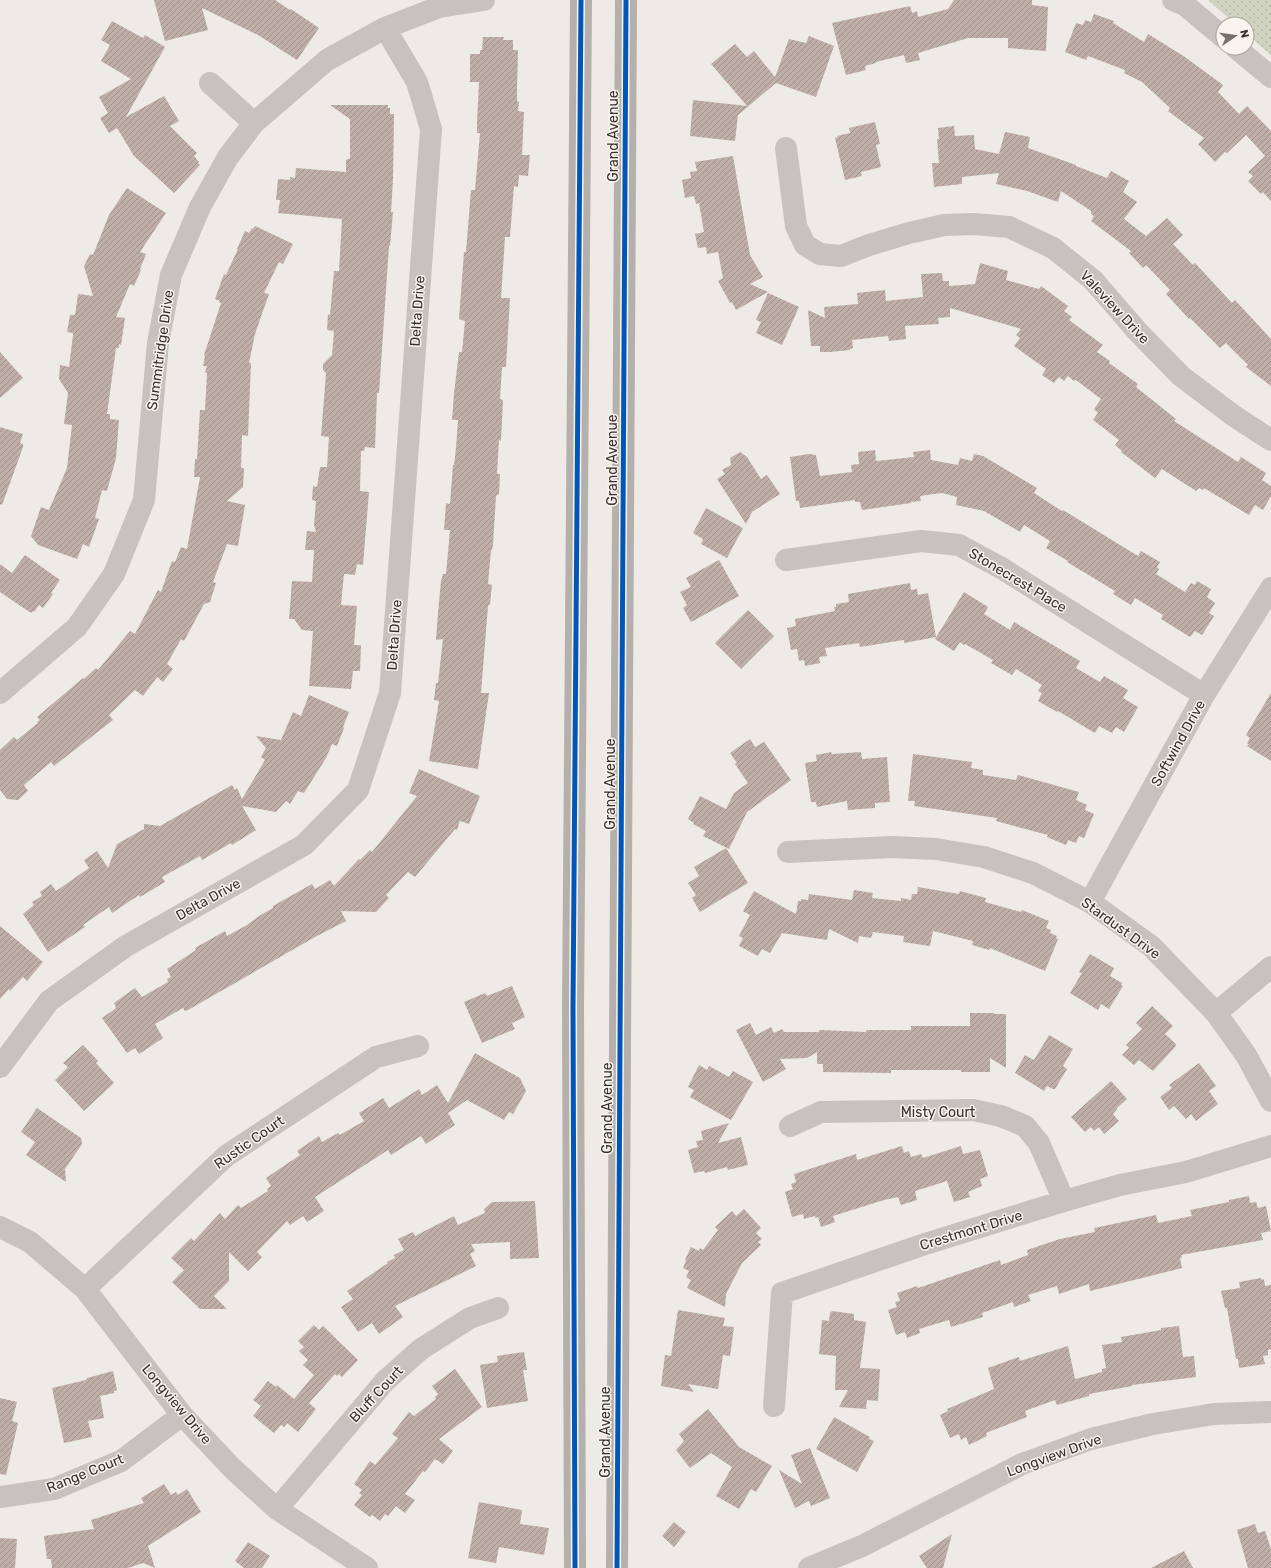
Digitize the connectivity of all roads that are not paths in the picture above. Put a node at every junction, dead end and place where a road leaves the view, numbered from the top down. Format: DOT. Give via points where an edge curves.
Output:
graph roads {
  1 [pos="484,0"];
  2 [pos="581,0"];
  3 [pos="626,0"];
  4 [pos="1173,0"];
  5 [pos="385,28"];
  6 [pos="1215,30"];
  7 [pos="1246,56"];
  8 [pos="1271,77"];
  9 [pos="210,83"];
  10 [pos="254,123"];
  11 [pos="786,148"];
  12 [pos="1271,440"];
  13 [pos="786,560"];
  14 [pos="1271,588"];
  15 [pos="0,693"];
  16 [pos="1204,695"];
  17 [pos="788,852"];
  18 [pos="1090,902"];
  19 [pos="1271,967"];
  20 [pos="1216,1013"];
  21 [pos="418,1046"];
  22 [pos="0,1067"];
  23 [pos="1271,1102"];
  24 [pos="790,1126"];
  25 [pos="1271,1146"];
  26 [pos="1064,1201"];
  27 [pos="0,1227"];
  28 [pos="85,1289"];
  29 [pos="498,1308"];
  30 [pos="774,1406"];
  31 [pos="1271,1412"];
  32 [pos="182,1415"];
  33 [pos="0,1497"];
  34 [pos="277,1509"];
  35 [pos="367,1568"];
  36 [pos="575,1568"];
  37 [pos="617,1568"];
  38 [pos="809,1568"];
  1 -- 5 [label="street, Summitridge Drive" via="439,7"];
  2 -- 36 [label="main road" via="573,1008"];
  3 -- 37 [label="main road, Grand Avenue"];
  4 -- 6 [label="street" via="1185,5"];
  5 -- 10 [label="street, Summitridge Drive" via="327,60"];
  5 -- 22 [label="street, Delta Drive" via="417,82 430,129 390,693 358,790 304,845 126,946 49,1000"];
  7 -- 8 [label="street"];
  9 -- 10 [label="street"];
  10 -- 15 [label="street, Summitridge Drive" via="228,157 200,207 171,275 158,343 144,500 114,574 77,627"];
  11 -- 12 [label="street, Valeview Drive" via="796,226 805,245 820,254 841,256 902,235 944,225 1008,227 1053,248 1093,280 1181,376"];
  13 -- 16 [label="street, Stonecrest Place" via="920,541 959,545 1003,569"];
  14 -- 16 [label="street, Softwind Drive"];
  16 -- 18 [label="street, Softwind Drive"];
  17 -- 18 [label="street, Stardust Drive" via="892,847 936,849 984,857 1033,873"];
  18 -- 20 [label="street, Stardust Drive" via="1151,946"];
  19 -- 20 [label="street"];
  20 -- 23 [label="street, Stardust Drive" via="1246,1055"];
  21 -- 28 [label="street, Rustic Court" via="376,1057 226,1156"];
  24 -- 26 [label="street, Misty Court" via="821,1112 973,1110 1001,1116 1025,1126 1039,1143"];
  25 -- 26 [label="street, Crestmont Drive" via="1186,1172 1120,1185"];
  26 -- 30 [label="street, Crestmont Drive" via="925,1244 782,1294"];
  27 -- 28 [label="street, Longview Drive" via="30,1242"];
  28 -- 32 [label="street, Longview Drive"];
  29 -- 34 [label="street, Bluff Court" via="470,1318 421,1349 385,1381"];
  31 -- 38 [label="street, Longview Drive" via="1199,1416 1091,1439 1022,1464 862,1546"];
  32 -- 33 [label="street, Range Court" via="121,1461 54,1489"];
  32 -- 34 [label="street, Longview Drive" via="233,1469"];
  34 -- 35 [label="street, Longview Drive"];
}
